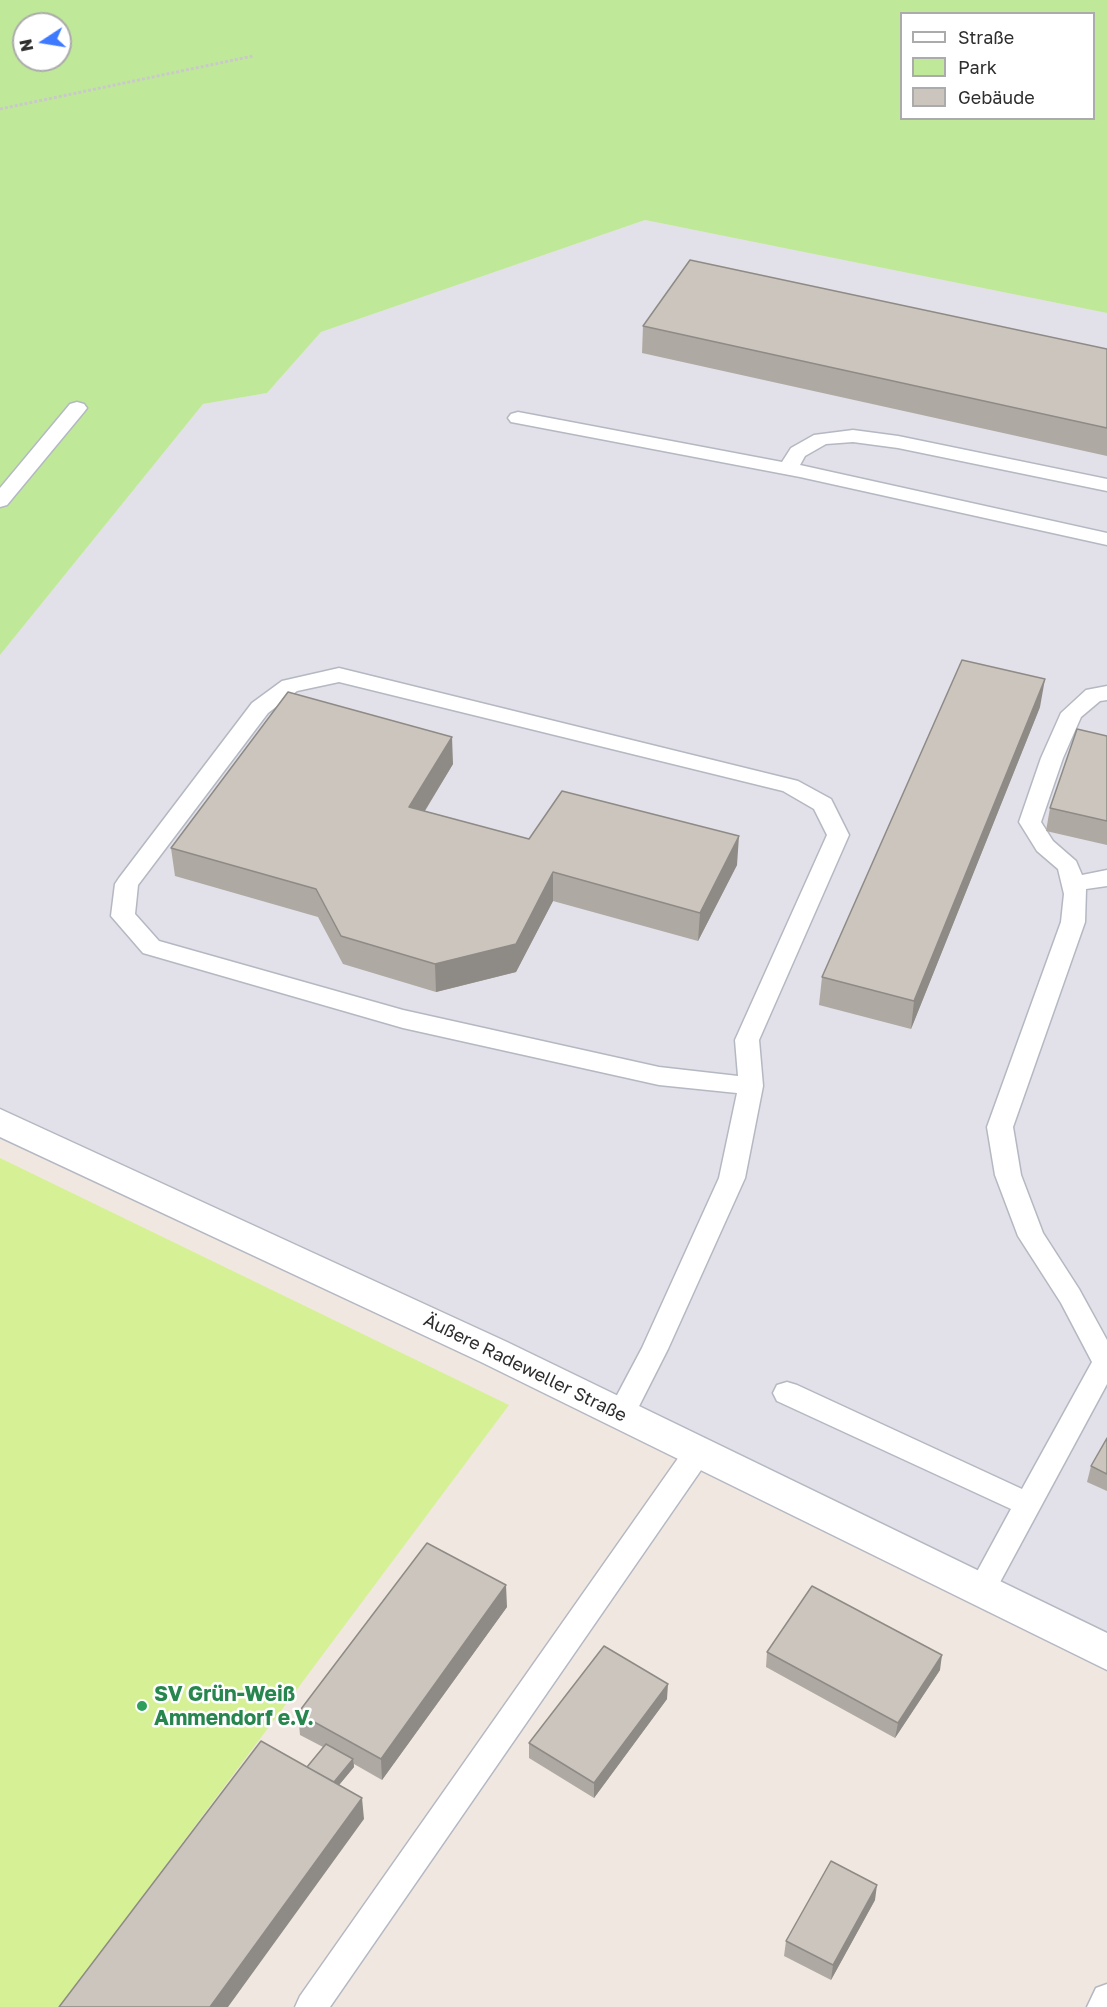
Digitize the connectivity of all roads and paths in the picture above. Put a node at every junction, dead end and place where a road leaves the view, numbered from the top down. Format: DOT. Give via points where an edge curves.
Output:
graph roads {
  1 [pos="253,56"];
  2 [pos="0,109"];
  3 [pos="77,408"];
  4 [pos="518,418"];
  5 [pos="788,468"];
  6 [pos="1107,485"];
  7 [pos="0,501"];
  8 [pos="1107,539"];
  9 [pos="1107,693"];
  10 [pos="1107,878"];
  11 [pos="1073,884"];
  12 [pos="751,1086"];
  13 [pos="0,1122"];
  14 [pos="1106,1360"];
  15 [pos="787,1393"];
  16 [pos="621,1414"];
  17 [pos="699,1452"];
  18 [pos="1027,1504"];
  19 [pos="981,1590"];
  20 [pos="1107,1652"];
  21 [pos="1107,1999"];
  22 [pos="311,2007"];
  23 [pos="1103,2007"];
  1 -- 2 [label="path"];
  3 -- 7 [label="lane"];
  4 -- 5 [label="lane"];
  5 -- 6 [label="lane" via="798,452 821,439 853,436"];
  5 -- 8 [label="lane"];
  9 -- 11 [label="lane" via="1094,695 1072,713 1030,822 1045,846 1068,866"];
  10 -- 11 [label="lane"];
  11 -- 14 [label="lane" via="1073,922 1000,1127 1008,1175 1030,1236 1071,1296"];
  12 -- 12 [label="lane" via="747,1040 838,835 823,804 790,786 339,675 290,686 260,708 127,884 123,916 151,947 403,1018 659,1076"];
  12 -- 16 [label="lane" via="732,1178 655,1349"];
  13 -- 16 [label="street, Äußere Radeweller Straße"];
  14 -- 18 [label="lane"];
  15 -- 18 [label="lane"];
  16 -- 17 [label="street, Äußere Radeweller Straße"];
  17 -- 19 [label="street, Äußere Radeweller Straße"];
  17 -- 22 [label="lane"];
  18 -- 19 [label="lane"];
  19 -- 20 [label="street, Äußere Radeweller Straße"];
  21 -- 23 [label="lane"];
}
